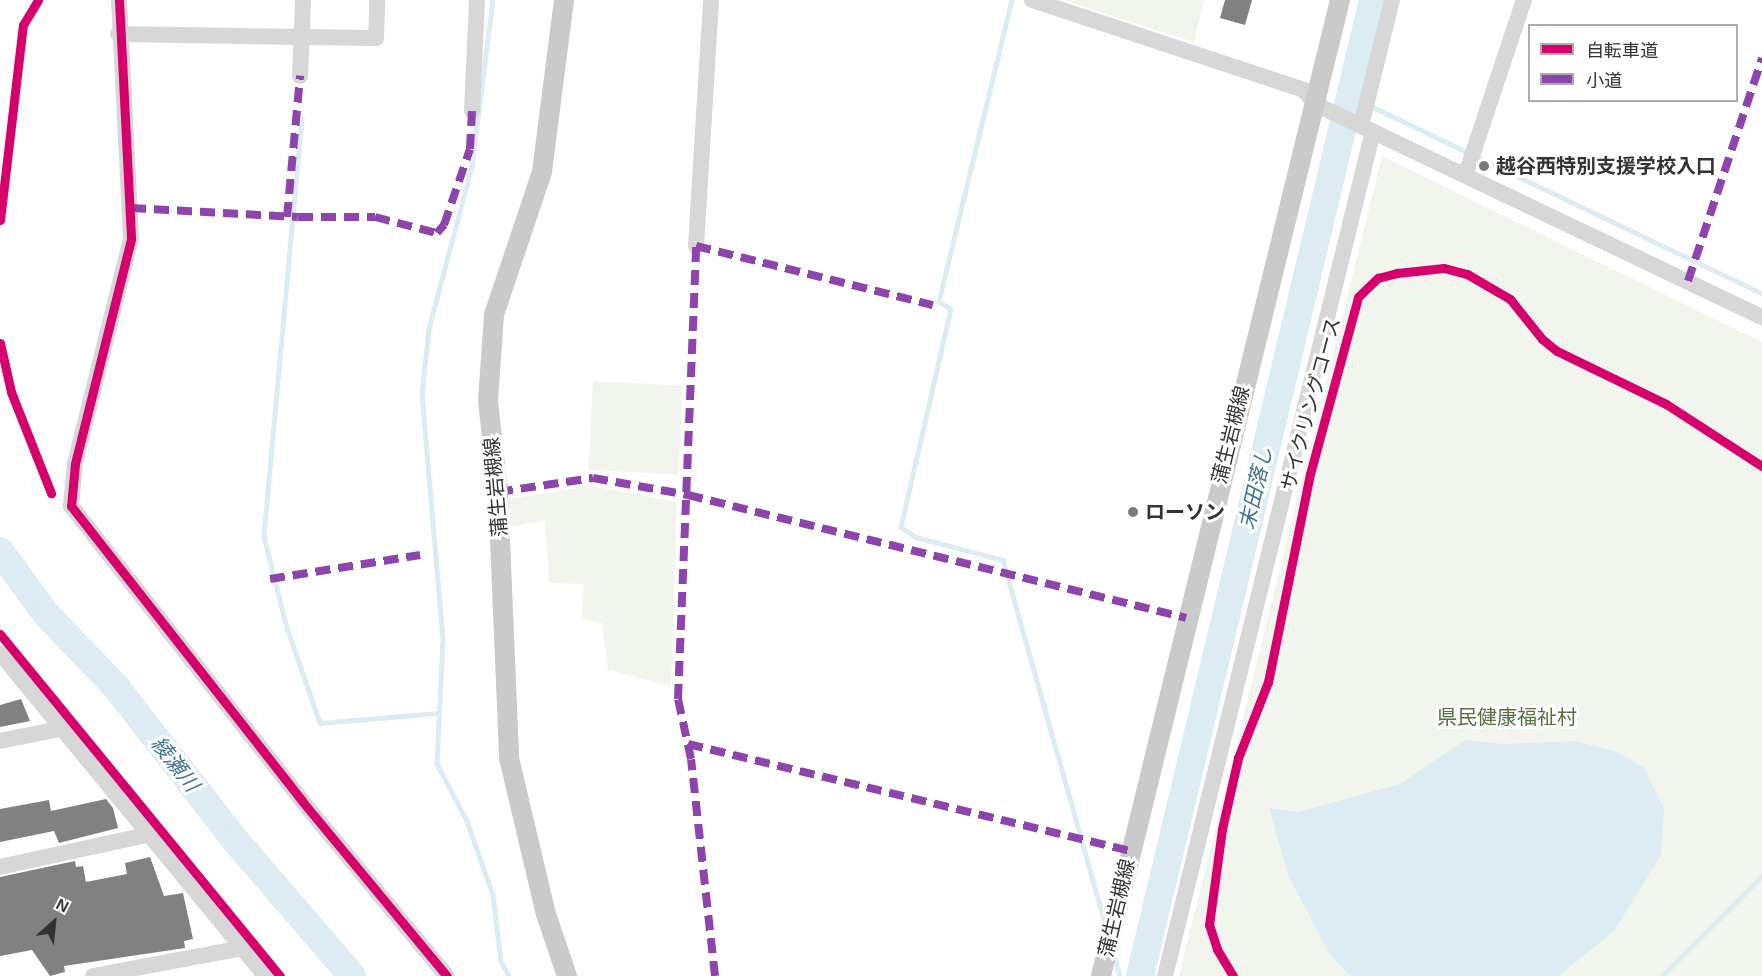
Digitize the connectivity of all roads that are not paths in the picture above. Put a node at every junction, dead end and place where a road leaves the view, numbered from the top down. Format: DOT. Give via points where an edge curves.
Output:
graph roads {
  1 [pos="119,0"];
  2 [pos="303,0"];
  3 [pos="377,0"];
  4 [pos="477,0"];
  5 [pos="564,0"];
  6 [pos="711,0"];
  7 [pos="1032,0"];
  8 [pos="1340,0"];
  9 [pos="1392,0"];
  10 [pos="1524,0"];
  11 [pos="118,34"];
  12 [pos="302,37"];
  13 [pos="300,76"];
  14 [pos="1315,104"];
  15 [pos="472,111"];
  16 [pos="1367,128"];
  17 [pos="1466,174"];
  18 [pos="696,246"];
  19 [pos="1762,317"];
  20 [pos="0,653"];
  21 [pos="59,729"];
  22 [pos="0,741"];
  23 [pos="147,835"];
  24 [pos="0,867"];
  25 [pos="243,948"];
  26 [pos="93,976"];
  27 [pos="265,976"];
  28 [pos="447,976"];
  29 [pos="567,976"];
  30 [pos="1101,976"];
  31 [pos="1165,976"];
  1 -- 11 [label="street"];
  2 -- 12 [label="street"];
  3 -- 12 [label="street" via="376,38"];
  4 -- 15 [label="street"];
  5 -- 29 [label="main road, 蒲生岩槻線" via="542,172 494,315 488,401 498,492 509,758 546,914"];
  6 -- 18 [label="street"];
  7 -- 14 [label="street" via="1304,90"];
  8 -- 14 [label="main road, 蒲生岩槻線"];
  9 -- 16 [label="street"];
  10 -- 17 [label="street"];
  11 -- 12 [label="street"];
  11 -- 28 [label="street" via="131,239 75,464 71,506 296,794"];
  12 -- 13 [label="street"];
  14 -- 16 [label="street"];
  14 -- 30 [label="main road, 蒲生岩槻線"];
  16 -- 17 [label="street"];
  16 -- 31 [label="street"];
  17 -- 19 [label="street"];
  20 -- 21 [label="street"];
  21 -- 22 [label="street"];
  21 -- 23 [label="street"];
  23 -- 24 [label="street"];
  23 -- 25 [label="street"];
  25 -- 26 [label="street"];
  25 -- 27 [label="street"];
}
